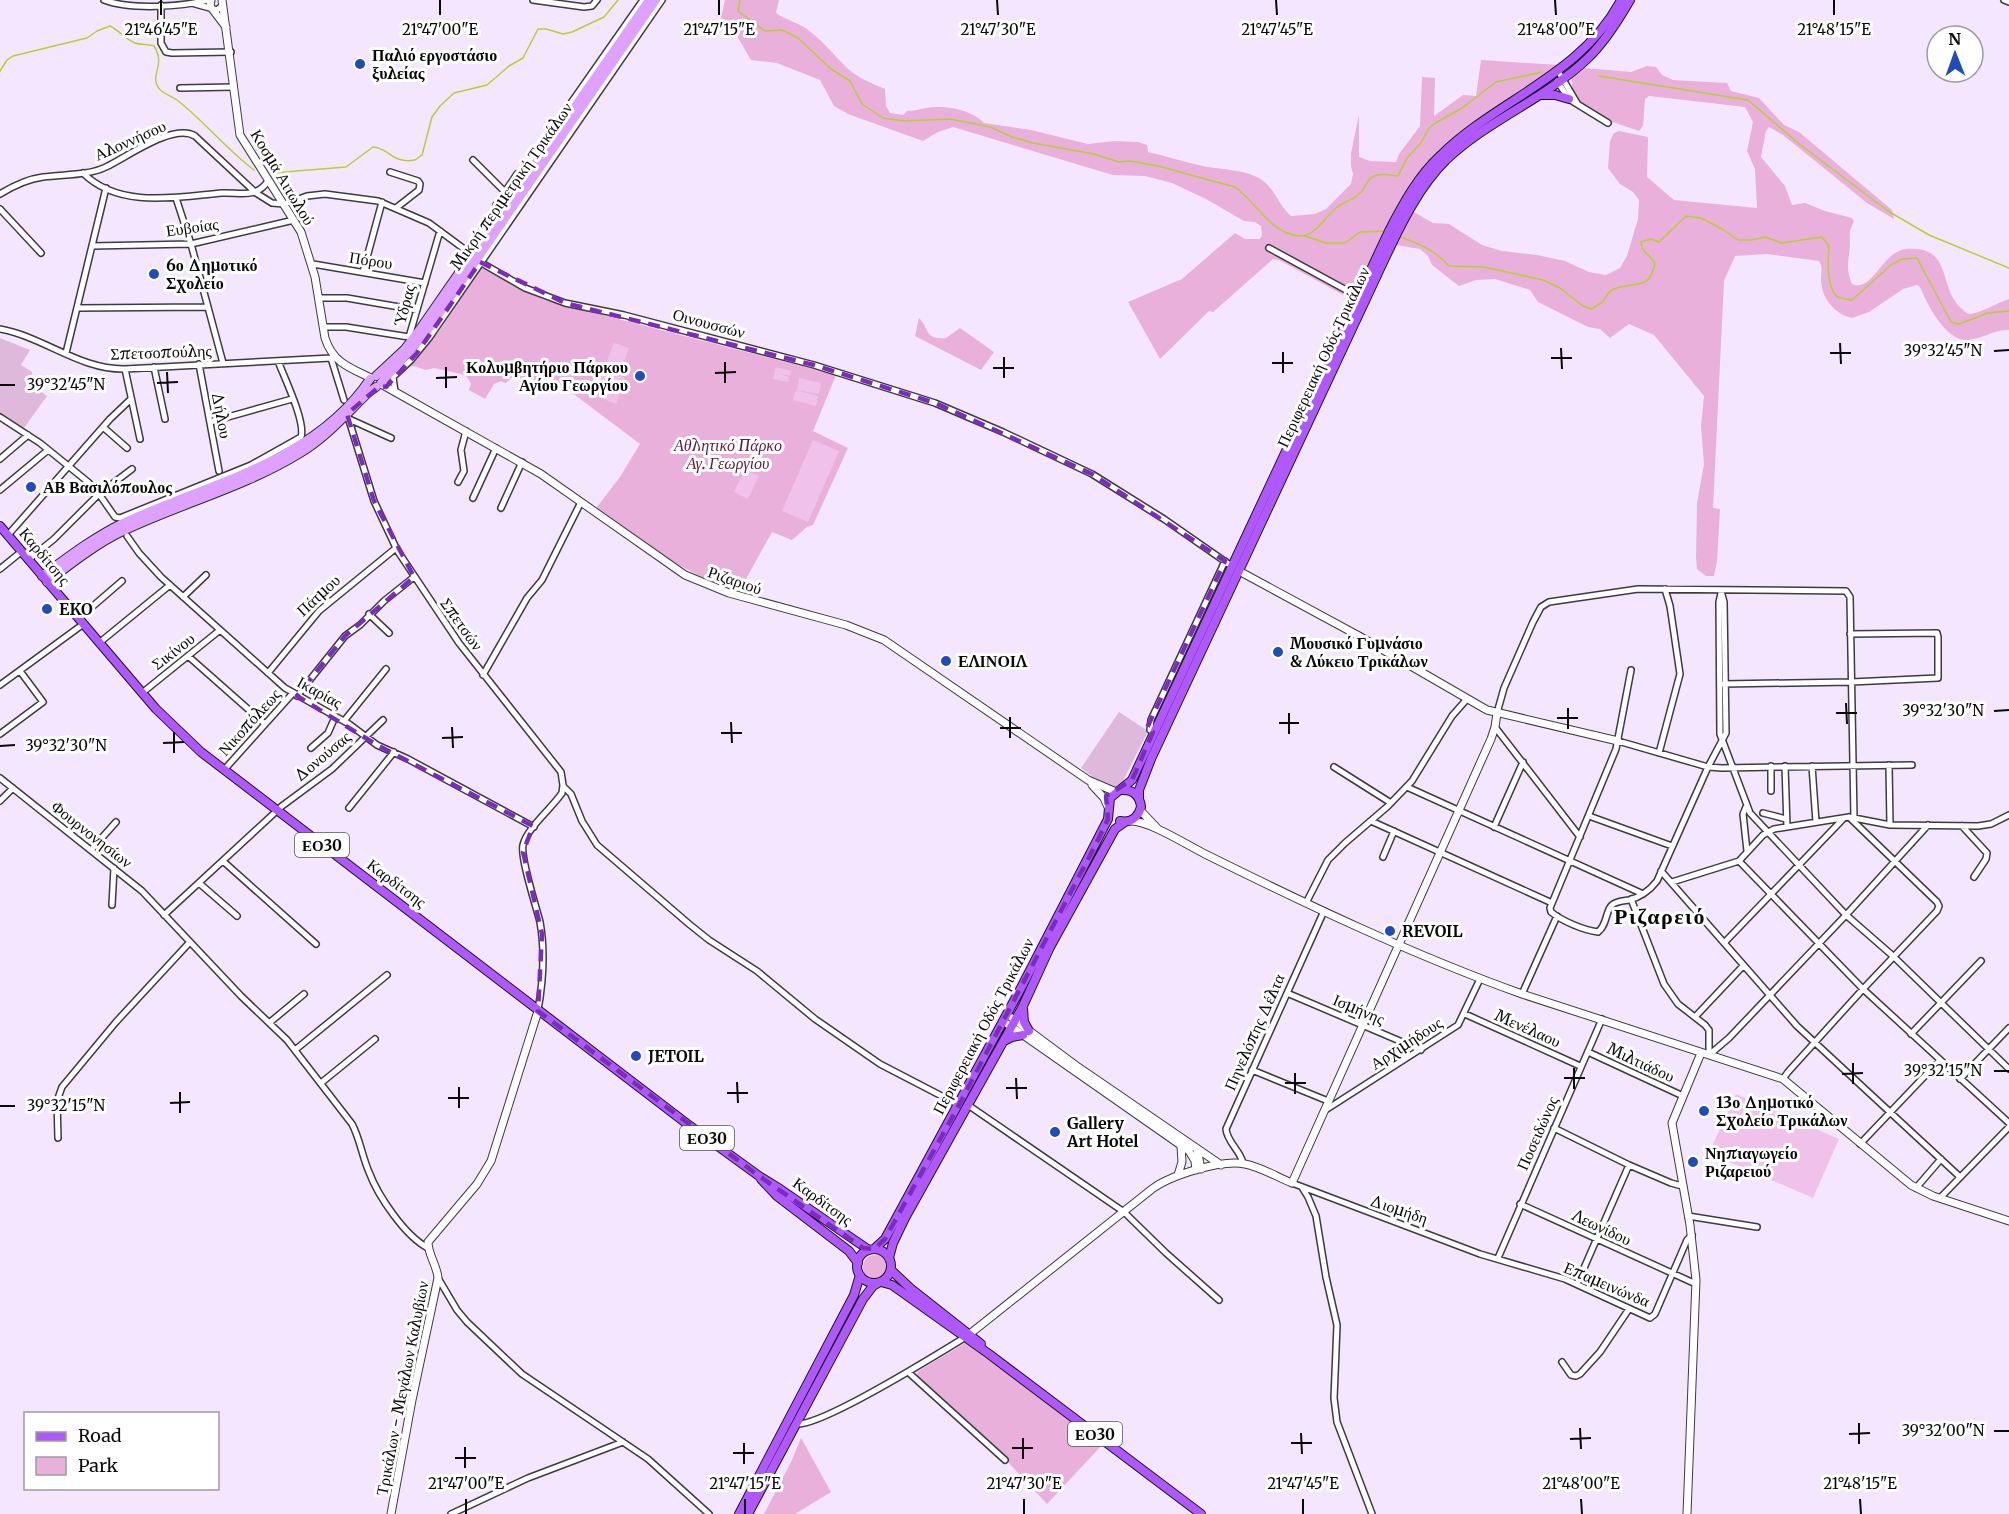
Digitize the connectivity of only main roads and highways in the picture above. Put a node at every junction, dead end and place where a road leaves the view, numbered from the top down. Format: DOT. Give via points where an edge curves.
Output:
graph roads {
  1 [pos="649,0"];
  2 [pos="656,0"];
  3 [pos="1612,0"];
  4 [pos="1621,0"];
  5 [pos="1630,0"];
  6 [pos="1614,11"];
  7 [pos="1558,77"];
  8 [pos="1540,95"];
  9 [pos="1573,101"];
  10 [pos="376,381"];
  11 [pos="0,527"];
  12 [pos="1232,566"];
  13 [pos="44,579"];
  14 [pos="1118,791"];
  15 [pos="1139,798"];
  16 [pos="1109,809"];
  17 [pos="1128,821"];
  18 [pos="1023,1006"];
  19 [pos="1004,1042"];
  20 [pos="759,1176"];
  21 [pos="871,1250"];
  22 [pos="889,1258"];
  23 [pos="856,1260"];
  24 [pos="891,1270"];
  25 [pos="860,1275"];
  26 [pos="879,1283"];
  27 [pos="968,1336"];
  28 [pos="740,1514"];
  29 [pos="748,1514"];
  30 [pos="1201,1514"];
  1 -- 10 [label="main road, Μικρή περιμετρική Τρικάλων" via="514,196 468,251 413,340"];
  2 -- 10 [label="main road, Μικρή περιμετρική Τρικάλων" via="426,333"];
  3 -- 6 [label="main road"];
  4 -- 6 [label="main road, Περιφερειακή Οδός Τρικάλων"];
  5 -- 7 [label="main road, Περιφερειακή Οδός Τρικάλων" via="1601,44 1586,60"];
  6 -- 7 [label="main road, Περιφερειακή Οδός Τρικάλων"];
  7 -- 8 [label="main road, Περιφερειακή Οδός Τρικάλων"];
  7 -- 12 [label="main road, Περιφερειακή Οδός Τρικάλων" via="1457,141 1432,164 1412,191"];
  8 -- 9 [label="main road"];
  8 -- 12 [label="main road, Περιφερειακή Οδός Τρικάλων" via="1462,146 1418,194"];
  10 -- 13 [label="main road, Μικρή περιμετρική Τρικάλων" via="295,448 116,527 87,543"];
  10 -- 13 [label="main road, Μικρή περιμετρική Τρικάλων" via="348,416 283,463 120,533"];
  11 -- 13 [label="main road, Καρδίτσης / ΕΟ30"];
  12 -- 14 [label="main road, Περιφερειακή Οδός Τρικάλων" via="1132,780"];
  12 -- 15 [label="main road, Περιφερειακή Οδός Τρικάλων" via="1151,759"];
  13 -- 20 [label="main road, Καρδίτσης / ΕΟ30" via="183,736 538,1011"];
  14 -- 15 [label="main road" via="1129,790"];
  14 -- 16 [label="main road" via="1110,798"];
  15 -- 17 [label="main road" via="1140,810"];
  16 -- 17 [label="main road" via="1114,818"];
  16 -- 21 [label="main road, Περιφερειακή Οδός Τρικάλων" via="1095,846 958,1106 885,1239"];
  17 -- 18 [label="main road, Περιφερειακή Οδός Τρικάλων" via="1118,825 1097,861"];
  18 -- 19 [label="main road, Περιφερειακή Οδός Τρικάλων"];
  18 -- 19 [label="main road" via="1026,1033"];
  19 -- 22 [label="main road, Περιφερειακή Οδός Τρικάλων" via="905,1218"];
  20 -- 21 [label="main road, Καρδίτσης / ΕΟ30"];
  20 -- 23 [label="main road, Καρδίτσης / ΕΟ30" via="777,1196"];
  21 -- 22 [label="main road, ΕΟ30" via="882,1251"];
  21 -- 23 [label="main road"];
  22 -- 24 [label="main road"];
  23 -- 25 [label="main road"];
  24 -- 26 [label="main road"];
  24 -- 27 [label="main road, ΕΟ30"];
  25 -- 26 [label="main road, ΕΟ30" via="870,1283"];
  25 -- 28 [label="main road" via="854,1295"];
  26 -- 27 [label="main road, ΕΟ30" via="892,1285"];
  26 -- 29 [label="main road" via="863,1299"];
  27 -- 30 [label="main road, ΕΟ30"];
}
